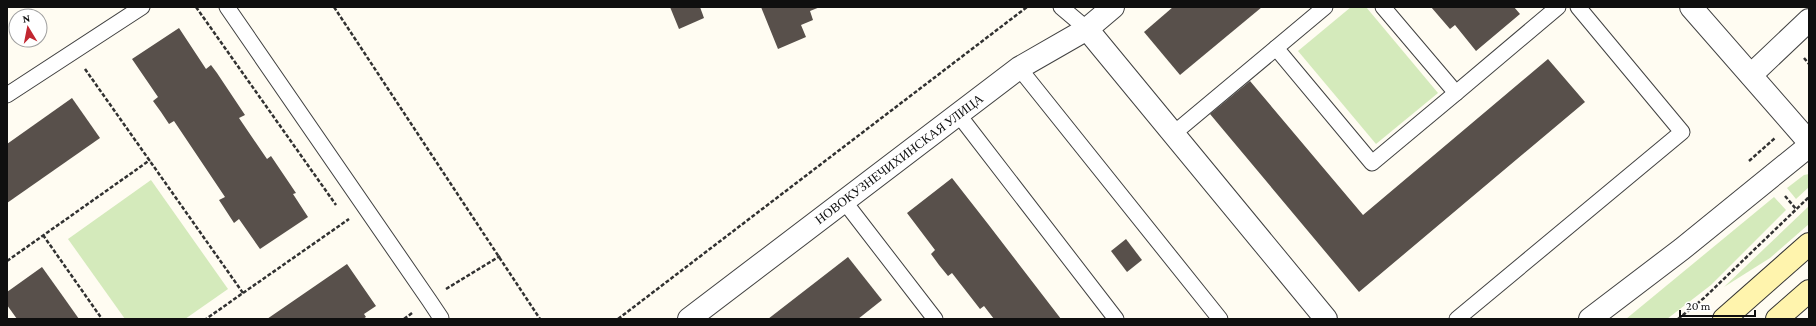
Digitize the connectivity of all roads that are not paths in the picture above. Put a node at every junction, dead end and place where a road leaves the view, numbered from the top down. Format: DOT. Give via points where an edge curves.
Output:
graph roads {
  1 [pos="142,7"];
  2 [pos="227,7"];
  3 [pos="1062,7"];
  4 [pos="1113,7"];
  5 [pos="1324,7"];
  6 [pos="1383,7"];
  7 [pos="1558,7"];
  8 [pos="1578,7"];
  9 [pos="1691,7"];
  10 [pos="1809,20"];
  11 [pos="1087,29"];
  12 [pos="1276,48"];
  13 [pos="1019,68"];
  14 [pos="1752,75"];
  15 [pos="1456,93"];
  16 [pos="7,95"];
  17 [pos="958,114"];
  18 [pos="1173,134"];
  19 [pos="1809,142"];
  20 [pos="1809,146"];
  21 [pos="844,201"];
  22 [pos="1809,244"];
  23 [pos="1809,291"];
  24 [pos="440,319"];
  25 [pos="689,319"];
  26 [pos="936,319"];
  27 [pos="1116,319"];
  28 [pos="1220,319"];
  29 [pos="1326,319"];
  30 [pos="1457,319"];
  31 [pos="1590,319"];
  32 [pos="1724,319"];
  33 [pos="1777,319"];
  1 -- 16 [label="lane"];
  2 -- 24 [label="lane"];
  3 -- 11 [label="lane"];
  4 -- 11 [label="street, НОВОКУЗНЕЧИХИНСКАЯ УЛИЦА"];
  5 -- 12 [label="lane"];
  6 -- 15 [label="lane"];
  7 -- 15 [label="lane"];
  8 -- 30 [label="lane" via="1682,132"];
  9 -- 14 [label="street"];
  10 -- 14 [label="street"];
  11 -- 13 [label="street, НОВОКУЗНЕЧИХИНСКАЯ УЛИЦА"];
  11 -- 18 [label="street"];
  12 -- 15 [label="lane" via="1372,163"];
  12 -- 18 [label="lane"];
  13 -- 17 [label="street, НОВОКУЗНЕЧИХИНСКАЯ УЛИЦА"];
  13 -- 28 [label="lane"];
  14 -- 19 [label="street"];
  17 -- 21 [label="street, НОВОКУЗНЕЧИХИНСКАЯ УЛИЦА"];
  17 -- 27 [label="lane"];
  18 -- 29 [label="street"];
  20 -- 31 [label="street" via="1682,249"];
  21 -- 25 [label="street, НОВОКУЗНЕЧИХИНСКАЯ УЛИЦА"];
  21 -- 26 [label="lane"];
  22 -- 32 [label="street"];
  23 -- 33 [label="street"];
}
